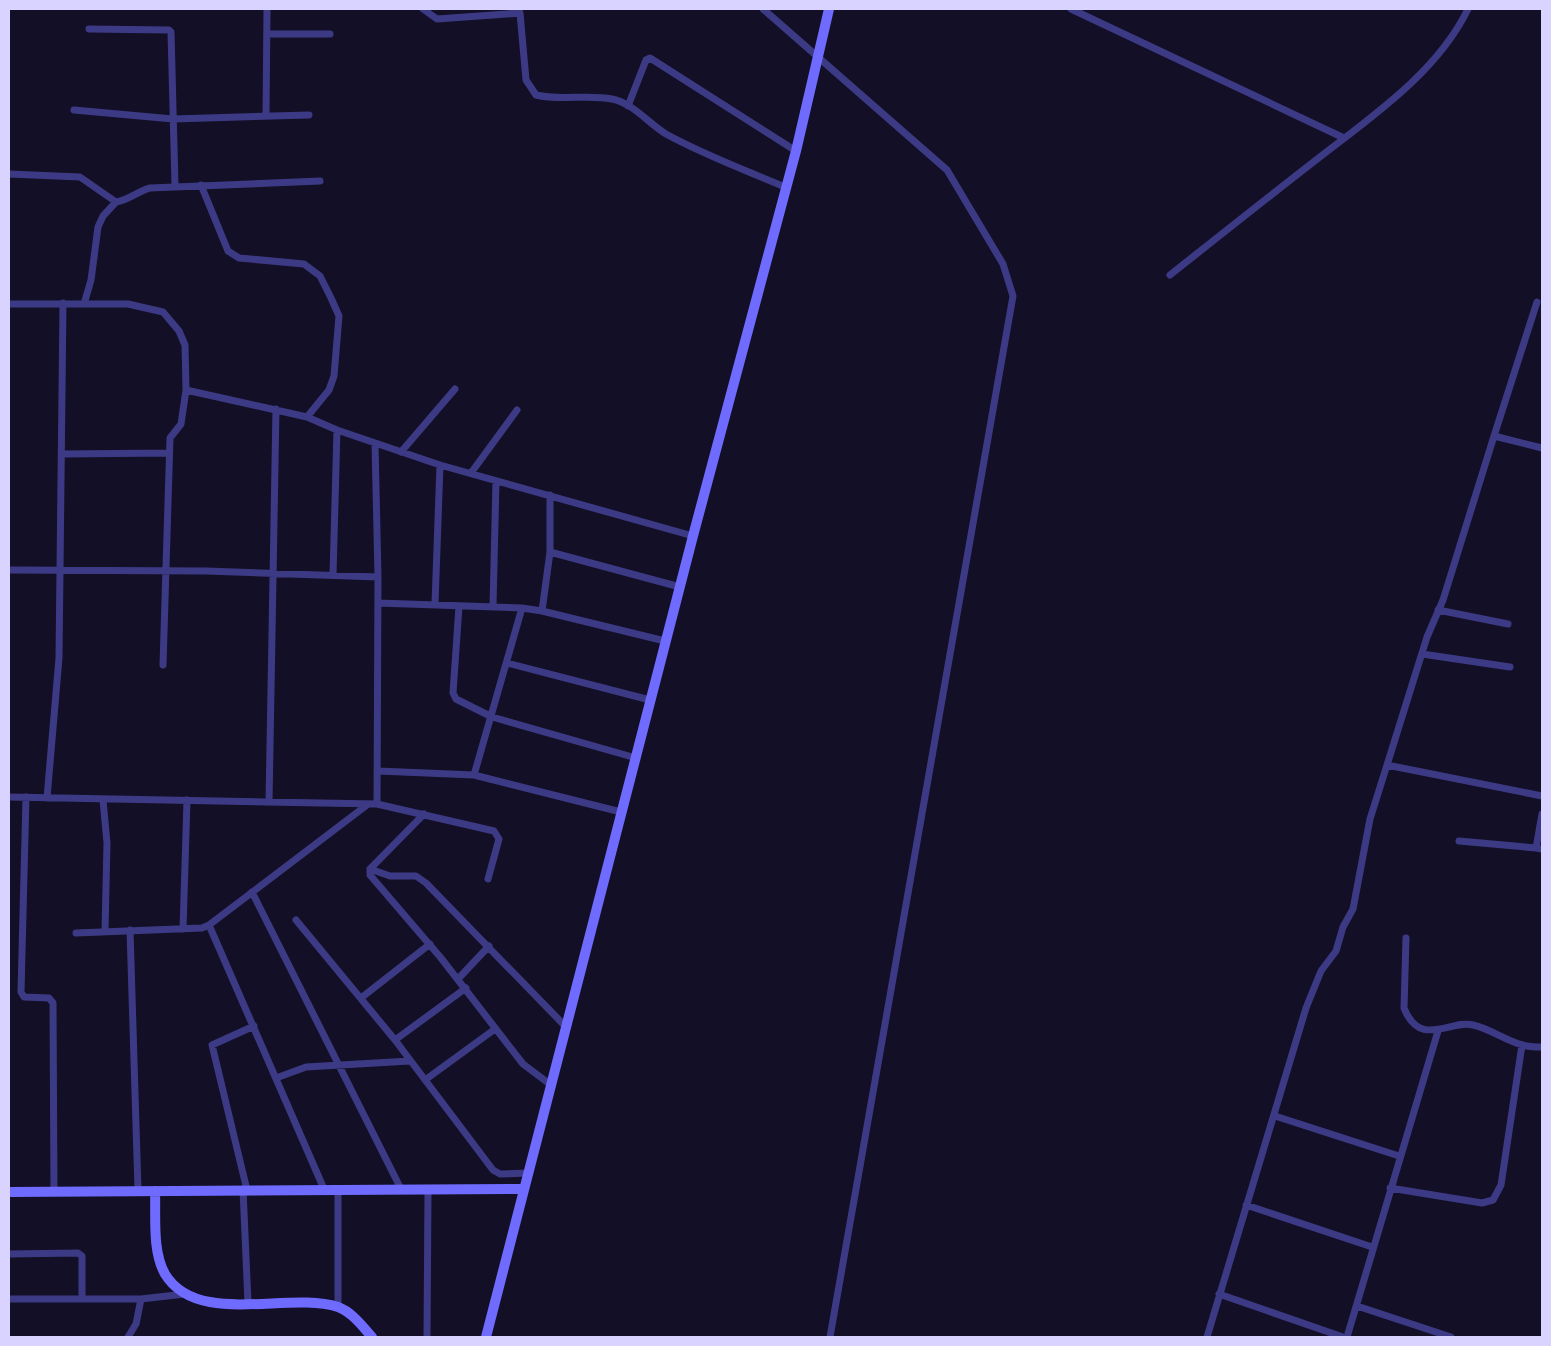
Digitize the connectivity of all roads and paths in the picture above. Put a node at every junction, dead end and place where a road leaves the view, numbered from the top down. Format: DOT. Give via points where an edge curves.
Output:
graph roads {
  1 [pos="267,9"];
  2 [pos="423,9"];
  3 [pos="763,9"];
  4 [pos="829,9"];
  5 [pos="1071,9"];
  6 [pos="1468,9"];
  7 [pos="89,29"];
  8 [pos="267,34"];
  9 [pos="330,34"];
  10 [pos="816,56"];
  11 [pos="628,106"];
  12 [pos="74,110"];
  13 [pos="266,115"];
  14 [pos="308,115"];
  15 [pos="173,119"];
  16 [pos="1344,138"];
  17 [pos="796,151"];
  18 [pos="9,174"];
  19 [pos="320,181"];
  20 [pos="201,185"];
  21 [pos="175,186"];
  22 [pos="785,187"];
  23 [pos="116,202"];
  24 [pos="1170,275"];
  25 [pos="1537,302"];
  26 [pos="9,304"];
  27 [pos="63,304"];
  28 [pos="84,304"];
  29 [pos="455,389"];
  30 [pos="186,390"];
  31 [pos="276,409"];
  32 [pos="517,410"];
  33 [pos="307,417"];
  34 [pos="337,430"];
  35 [pos="1494,436"];
  36 [pos="375,443"];
  37 [pos="1542,448"];
  38 [pos="402,452"];
  39 [pos="169,453"];
  40 [pos="62,454"];
  41 [pos="440,465"];
  42 [pos="472,473"];
  43 [pos="496,481"];
  44 [pos="550,496"];
  45 [pos="693,536"];
  46 [pos="550,552"];
  47 [pos="9,570"];
  48 [pos="167,571"];
  49 [pos="60,572"];
  50 [pos="272,573"];
  51 [pos="333,575"];
  52 [pos="378,577"];
  53 [pos="680,587"];
  54 [pos="378,603"];
  55 [pos="435,604"];
  56 [pos="459,606"];
  57 [pos="493,606"];
  58 [pos="522,608"];
  59 [pos="1438,610"];
  60 [pos="542,611"];
  61 [pos="1508,624"];
  62 [pos="665,642"];
  63 [pos="1422,654"];
  64 [pos="508,663"];
  65 [pos="164,665"];
  66 [pos="1510,667"];
  67 [pos="650,700"];
  68 [pos="492,716"];
  69 [pos="636,758"];
  70 [pos="1387,764"];
  71 [pos="378,771"];
  72 [pos="474,774"];
  73 [pos="1542,796"];
  74 [pos="9,797"];
  75 [pos="26,797"];
  76 [pos="47,798"];
  77 [pos="103,800"];
  78 [pos="187,800"];
  79 [pos="269,802"];
  80 [pos="377,804"];
  81 [pos="367,805"];
  82 [pos="621,812"];
  83 [pos="424,814"];
  84 [pos="1542,814"];
  85 [pos="1459,841"];
  86 [pos="1539,849"];
  87 [pos="370,869"];
  88 [pos="488,879"];
  89 [pos="252,892"];
  90 [pos="296,920"];
  91 [pos="209,925"];
  92 [pos="183,929"];
  93 [pos="130,930"];
  94 [pos="105,931"];
  95 [pos="76,933"];
  96 [pos="1406,938"];
  97 [pos="430,944"];
  98 [pos="489,946"];
  99 [pos="458,978"];
  100 [pos="466,988"];
  101 [pos="361,998"];
  102 [pos="254,1026"];
  103 [pos="566,1027"];
  104 [pos="495,1029"];
  105 [pos="1438,1031"];
  106 [pos="395,1040"];
  107 [pos="1522,1045"];
  108 [pos="1542,1048"];
  109 [pos="410,1061"];
  110 [pos="340,1065"];
  111 [pos="276,1078"];
  112 [pos="425,1080"];
  113 [pos="551,1085"];
  114 [pos="1275,1116"];
  115 [pos="1399,1156"];
  116 [pos="528,1173"];
  117 [pos="1390,1188"];
  118 [pos="401,1189"];
  119 [pos="524,1189"];
  120 [pos="138,1190"];
  121 [pos="245,1190"];
  122 [pos="324,1190"];
  123 [pos="338,1190"];
  124 [pos="428,1190"];
  125 [pos="54,1191"];
  126 [pos="156,1191"];
  127 [pos="9,1192"];
  128 [pos="1246,1205"];
  129 [pos="1372,1247"];
  130 [pos="9,1254"];
  131 [pos="185,1294"];
  132 [pos="1219,1294"];
  133 [pos="9,1299"];
  134 [pos="141,1299"];
  135 [pos="82,1300"];
  136 [pos="248,1303"];
  137 [pos="1357,1306"];
  138 [pos="338,1307"];
  139 [pos="128,1337"];
  140 [pos="372,1337"];
  141 [pos="427,1337"];
  142 [pos="486,1337"];
  143 [pos="830,1337"];
  144 [pos="1207,1337"];
  145 [pos="1345,1337"];
  146 [pos="1451,1337"];
  1 -- 8 [label="street"];
  2 -- 11 [label="street" via="437,19 520,13 526,80 536,95 612,98"];
  3 -- 10 [label="street"];
  4 -- 10 [label="street"];
  5 -- 16 [label="street"];
  6 -- 16 [label="street" via="1423,73"];
  7 -- 15 [label="street" via="172,32"];
  8 -- 9 [label="street"];
  8 -- 13 [label="street"];
  10 -- 17 [label="street"];
  10 -- 143 [label="street" via="947,170 1002,264 1013,296"];
  11 -- 17 [label="street" via="646,60 650,58"];
  11 -- 22 [label="street" via="664,132"];
  12 -- 15 [label="street"];
  13 -- 14 [label="street"];
  13 -- 15 [label="street"];
  15 -- 21 [label="street"];
  16 -- 24 [label="street"];
  17 -- 22 [label="street"];
  18 -- 23 [label="street" via="80,177"];
  19 -- 20 [label="street"];
  20 -- 21 [label="street"];
  20 -- 33 [label="street" via="228,251 239,258 304,264 320,276 331,298 339,316 334,376 329,390"];
  21 -- 23 [label="street" via="142,190 125,201"];
  22 -- 45 [label="street"];
  23 -- 28 [label="street" via="98,227 91,280"];
  25 -- 35 [label="street"];
  26 -- 27 [label="street"];
  27 -- 28 [label="street"];
  27 -- 40 [label="street"];
  28 -- 30 [label="street" via="128,304 163,312 179,331 185,345"];
  29 -- 38 [label="street"];
  30 -- 31 [label="street"];
  30 -- 39 [label="street" via="181,424 170,438"];
  31 -- 33 [label="street"];
  31 -- 50 [label="street"];
  32 -- 42 [label="street"];
  33 -- 34 [label="street"];
  34 -- 36 [label="street"];
  34 -- 51 [label="street"];
  35 -- 37 [label="street"];
  35 -- 59 [label="street"];
  36 -- 38 [label="street"];
  36 -- 52 [label="street"];
  38 -- 41 [label="street"];
  39 -- 40 [label="street"];
  39 -- 48 [label="street"];
  40 -- 49 [label="street"];
  41 -- 42 [label="street"];
  41 -- 55 [label="street"];
  42 -- 43 [label="street"];
  43 -- 44 [label="street"];
  43 -- 57 [label="street"];
  44 -- 45 [label="street"];
  44 -- 46 [label="street"];
  45 -- 53 [label="street"];
  46 -- 53 [label="street"];
  46 -- 60 [label="street"];
  47 -- 49 [label="street"];
  48 -- 49 [label="street"];
  48 -- 50 [label="street"];
  48 -- 65 [label="street"];
  49 -- 76 [label="street" via="59,658"];
  50 -- 51 [label="street"];
  50 -- 79 [label="street"];
  51 -- 52 [label="street"];
  52 -- 54 [label="street"];
  53 -- 62 [label="street"];
  54 -- 55 [label="street"];
  54 -- 71 [label="street"];
  55 -- 56 [label="street"];
  56 -- 57 [label="street"];
  56 -- 68 [label="street" via="454,693 461,703"];
  57 -- 58 [label="street"];
  58 -- 60 [label="street"];
  58 -- 64 [label="street"];
  59 -- 61 [label="street"];
  59 -- 63 [label="street"];
  60 -- 62 [label="street"];
  62 -- 67 [label="street"];
  63 -- 66 [label="street"];
  63 -- 70 [label="street"];
  64 -- 67 [label="street"];
  64 -- 68 [label="street"];
  67 -- 69 [label="street"];
  68 -- 69 [label="street"];
  68 -- 72 [label="street"];
  69 -- 82 [label="street"];
  70 -- 73 [label="street"];
  70 -- 114 [label="street" via="1370,819 1353,909 1343,927 1336,951 1321,971 1306,1008"];
  71 -- 72 [label="street"];
  71 -- 80 [label="street"];
  72 -- 82 [label="street"];
  74 -- 75 [label="street"];
  75 -- 76 [label="street"];
  75 -- 125 [label="street" via="21,992 24,997 49,998 53,1003"];
  76 -- 77 [label="street"];
  77 -- 78 [label="street"];
  77 -- 94 [label="street" via="107,843"];
  78 -- 79 [label="street"];
  78 -- 92 [label="street"];
  79 -- 81 [label="street"];
  80 -- 81 [label="street"];
  80 -- 83 [label="street"];
  81 -- 89 [label="street"];
  82 -- 103 [label="street"];
  83 -- 87 [label="street"];
  83 -- 88 [label="street" via="498,834"];
  84 -- 86 [label="street"];
  85 -- 86 [label="street"];
  87 -- 97 [label="street" via="370,875"];
  87 -- 98 [label="street" via="390,876 416,876"];
  89 -- 91 [label="street"];
  89 -- 110 [label="street"];
  90 -- 101 [label="street"];
  91 -- 92 [label="street"];
  91 -- 102 [label="street"];
  92 -- 93 [label="street"];
  93 -- 94 [label="street"];
  93 -- 120 [label="street"];
  94 -- 95 [label="street"];
  96 -- 105 [label="street" via="1404,1008 1414,1024"];
  97 -- 99 [label="street"];
  97 -- 101 [label="street"];
  98 -- 99 [label="street"];
  98 -- 103 [label="street"];
  99 -- 100 [label="street"];
  100 -- 104 [label="street"];
  100 -- 106 [label="street"];
  101 -- 106 [label="street"];
  102 -- 111 [label="street"];
  102 -- 121 [label="street" via="212,1045"];
  103 -- 113 [label="street"];
  104 -- 112 [label="street"];
  104 -- 113 [label="street" via="523,1064"];
  105 -- 107 [label="street" via="1469,1024"];
  105 -- 115 [label="street"];
  106 -- 109 [label="street"];
  107 -- 108 [label="street"];
  107 -- 117 [label="street" via="1501,1185 1493,1200 1482,1203"];
  109 -- 110 [label="street"];
  109 -- 112 [label="street"];
  110 -- 111 [label="street" via="306,1067"];
  110 -- 118 [label="street"];
  111 -- 122 [label="street"];
  112 -- 116 [label="street" via="493,1170 500,1174"];
  113 -- 116 [label="street"];
  114 -- 115 [label="street"];
  114 -- 128 [label="street"];
  115 -- 117 [label="street"];
  116 -- 119 [label="street"];
  117 -- 129 [label="street"];
  118 -- 123 [label="street"];
  118 -- 124 [label="street"];
  119 -- 124 [label="street"];
  119 -- 142 [label="street"];
  120 -- 125 [label="street"];
  120 -- 126 [label="street"];
  121 -- 122 [label="street"];
  121 -- 126 [label="street"];
  121 -- 136 [label="street"];
  122 -- 123 [label="street"];
  123 -- 138 [label="street"];
  124 -- 141 [label="street"];
  125 -- 127 [label="street"];
  126 -- 131 [label="street" via="156,1235 161,1263 165,1273"];
  128 -- 129 [label="street"];
  128 -- 132 [label="street"];
  129 -- 137 [label="street"];
  130 -- 135 [label="street" via="78,1253 82,1256"];
  131 -- 134 [label="street"];
  131 -- 136 [label="street" via="213,1302"];
  132 -- 144 [label="street"];
  132 -- 145 [label="street"];
  133 -- 135 [label="street"];
  134 -- 135 [label="street"];
  134 -- 139 [label="street" via="136,1324"];
  136 -- 138 [label="street"];
  137 -- 145 [label="street"];
  137 -- 146 [label="street"];
  138 -- 140 [label="street" via="359,1322"];
}
